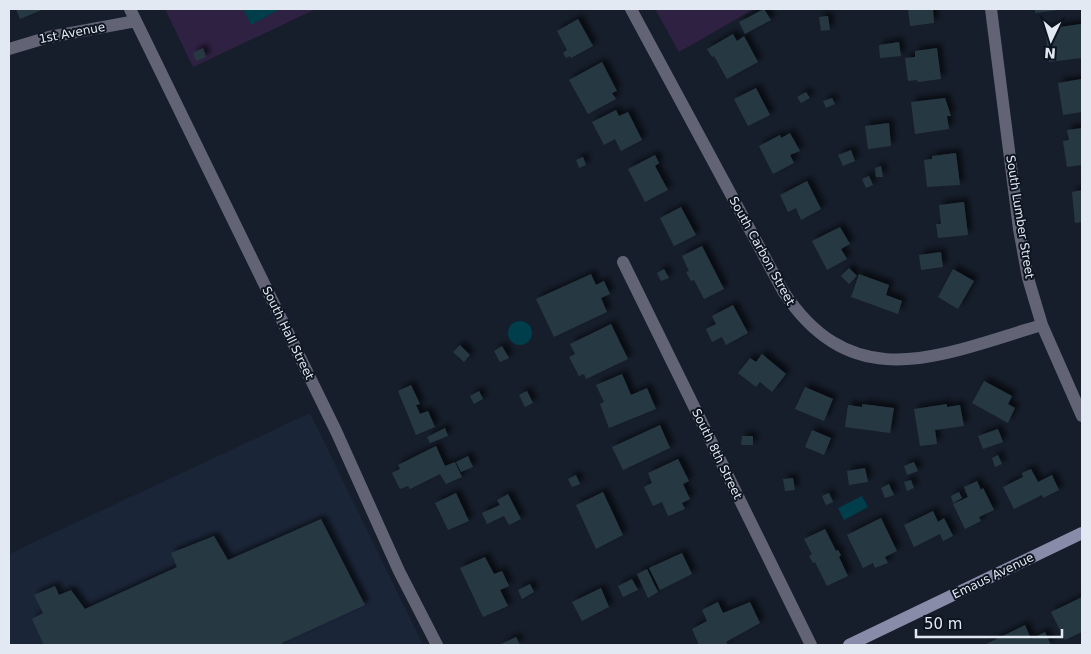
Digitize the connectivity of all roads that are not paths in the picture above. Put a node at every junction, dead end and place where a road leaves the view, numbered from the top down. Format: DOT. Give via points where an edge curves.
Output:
graph roads {
  1 [pos="130,9"];
  2 [pos="631,9"];
  3 [pos="991,9"];
  4 [pos="136,21"];
  5 [pos="9,48"];
  6 [pos="623,262"];
  7 [pos="1042,326"];
  8 [pos="1082,416"];
  9 [pos="1082,533"];
  10 [pos="438,645"];
  11 [pos="811,645"];
  12 [pos="849,645"];
  1 -- 4 [label="street, South Hall Street"];
  2 -- 7 [label="street, South Carbon Street" via="783,291 815,331 856,354 901,362 925,359"];
  3 -- 7 [label="street, South Lumber Street" via="1020,229 1028,278"];
  4 -- 5 [label="street, 1st Avenue"];
  4 -- 10 [label="street, South Hall Street" via="336,432 399,571"];
  6 -- 11 [label="street, South 8th Street"];
  7 -- 8 [label="street, South Lumber Street"];
  9 -- 12 [label="main road, Emaus Avenue"];
}
